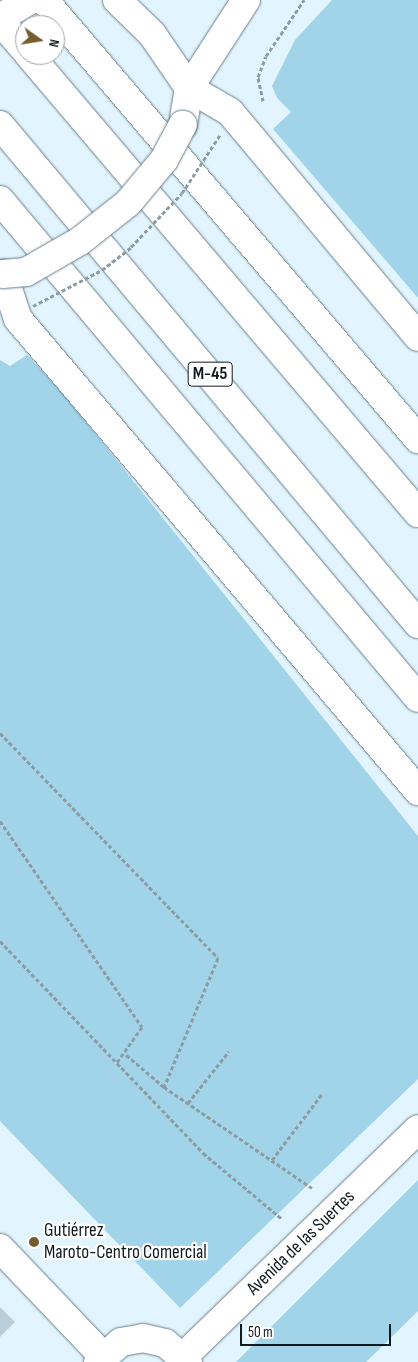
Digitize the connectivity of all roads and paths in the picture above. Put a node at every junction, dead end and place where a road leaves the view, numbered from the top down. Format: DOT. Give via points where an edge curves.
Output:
graph roads {
  1 [pos="30,0"];
  2 [pos="44,0"];
  3 [pos="117,0"];
  4 [pos="246,0"];
  5 [pos="260,0"];
  6 [pos="304,0"];
  7 [pos="0,20"];
  8 [pos="222,36"];
  9 [pos="15,38"];
  10 [pos="37,65"];
  11 [pos="189,88"];
  12 [pos="263,101"];
  13 [pos="0,125"];
  14 [pos="220,135"];
  15 [pos="0,200"];
  16 [pos="1,274"];
  17 [pos="33,306"];
  18 [pos="418,337"];
  19 [pos="418,439"];
  20 [pos="418,513"];
  21 [pos="418,624"];
  22 [pos="418,698"];
  23 [pos="0,732"];
  24 [pos="418,791"];
  25 [pos="0,821"];
  26 [pos="0,941"];
  27 [pos="229,1051"];
  28 [pos="124,1052"];
  29 [pos="117,1062"];
  30 [pos="164,1087"];
  31 [pos="322,1094"];
  32 [pos="188,1103"];
  33 [pos="418,1130"];
  34 [pos="272,1160"];
  35 [pos="312,1188"];
  36 [pos="281,1218"];
  37 [pos="0,1248"];
  38 [pos="100,1358"];
  39 [pos="186,1359"];
  1 -- 7 [label="main road"];
  2 -- 19 [label="main road"];
  3 -- 11 [label="main road" via="152,34"];
  4 -- 8 [label="main road"];
  5 -- 8 [label="main road"];
  6 -- 12 [label="path" via="266,56 258,77"];
  7 -- 9 [label="main road"];
  8 -- 11 [label="main road"];
  10 -- 20 [label="main road"];
  11 -- 16 [label="main road, bridge" via="183,125 175,144 128,203 80,241 26,272"];
  11 -- 18 [label="main road" via="230,112"];
  13 -- 21 [label="main road, M-45"];
  14 -- 17 [label="path, bridge" via="182,193 131,247 102,270"];
  15 -- 22 [label="main road"];
  16 -- 24 [label="main road" via="18,319"];
  23 -- 30 [label="path" via="218,958"];
  25 -- 28 [label="path" via="142,1027"];
  26 -- 29 [label="path"];
  27 -- 32 [label="path"];
  28 -- 29 [label="path"];
  28 -- 30 [label="path"];
  29 -- 36 [label="path" via="203,1153"];
  30 -- 32 [label="path"];
  31 -- 34 [label="path"];
  32 -- 34 [label="path"];
  33 -- 39 [label="main road, Avenida de las Suertes"];
  34 -- 35 [label="path"];
  37 -- 38 [label="main road"];
  38 -- 39 [label="main road" via="121,1342 143,1338 165,1342"];
}
